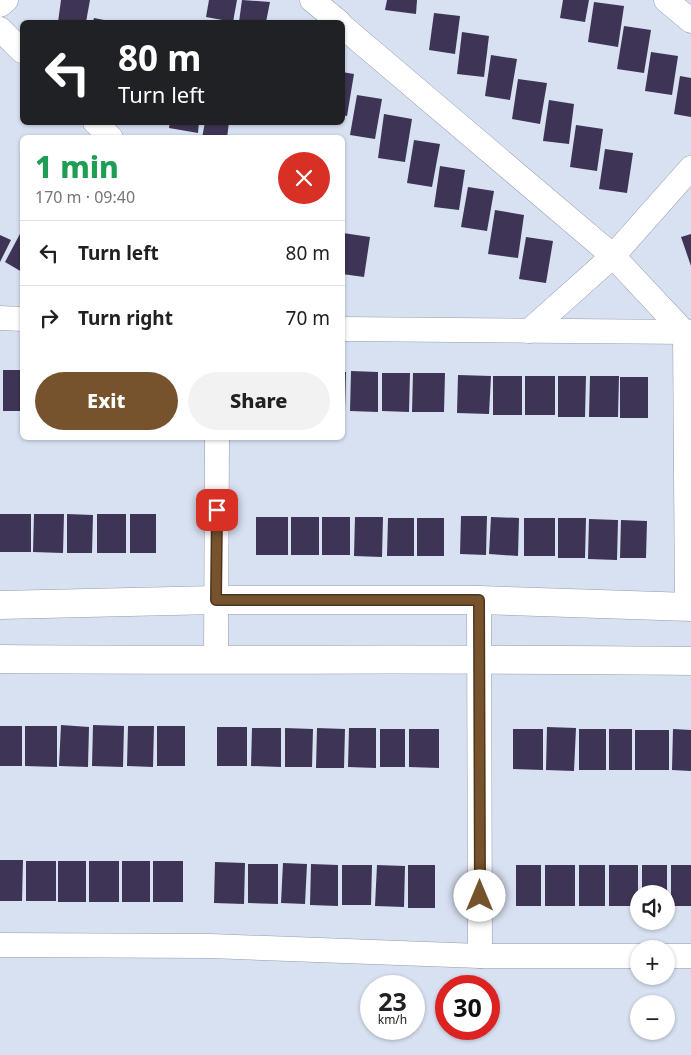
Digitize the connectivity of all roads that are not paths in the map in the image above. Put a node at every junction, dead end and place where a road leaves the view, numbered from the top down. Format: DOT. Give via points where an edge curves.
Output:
graph roads {
  1 [pos="6,0"];
  2 [pos="312,0"];
  3 [pos="666,0"];
  4 [pos="0,5"];
  5 [pos="337,20"];
  6 [pos="691,21"];
  7 [pos="0,29"];
  8 [pos="345,29"];
  9 [pos="20,49"];
  10 [pos="98,125"];
  11 [pos="107,135"];
  12 [pos="691,168"];
  13 [pos="613,256"];
  14 [pos="0,318"];
  15 [pos="20,319"];
  16 [pos="345,329"];
  17 [pos="530,331"];
  18 [pos="688,333"];
  19 [pos="217,440"];
  20 [pos="216,600"];
  21 [pos="479,600"];
  22 [pos="0,605"];
  23 [pos="689,607"];
  24 [pos="480,658"];
  25 [pos="0,659"];
  26 [pos="216,661"];
  27 [pos="691,661"];
  28 [pos="0,945"];
  29 [pos="480,956"];
  30 [pos="630,956"];
  31 [pos="675,956"];
  32 [pos="691,956"];
  1 -- 4 [label="street"];
  2 -- 5 [label="street"];
  3 -- 6 [label="street"];
  7 -- 9 [label="street"];
  8 -- 13 [label="street"];
  10 -- 11 [label="street"];
  12 -- 13 [label="street"];
  13 -- 17 [label="street"];
  13 -- 18 [label="street"];
  14 -- 15 [label="street"];
  16 -- 17 [label="street"];
  17 -- 18 [label="street"];
  18 -- 23 [label="street"];
  19 -- 20 [label="street"];
  20 -- 21 [label="street"];
  20 -- 22 [label="street"];
  20 -- 26 [label="street"];
  21 -- 23 [label="street"];
  21 -- 24 [label="street"];
  24 -- 26 [label="street"];
  24 -- 27 [label="street"];
  24 -- 29 [label="street"];
  25 -- 26 [label="street"];
  28 -- 29 [label="street" via="210,946"];
  29 -- 30 [label="street"];
  31 -- 32 [label="street"];
}
